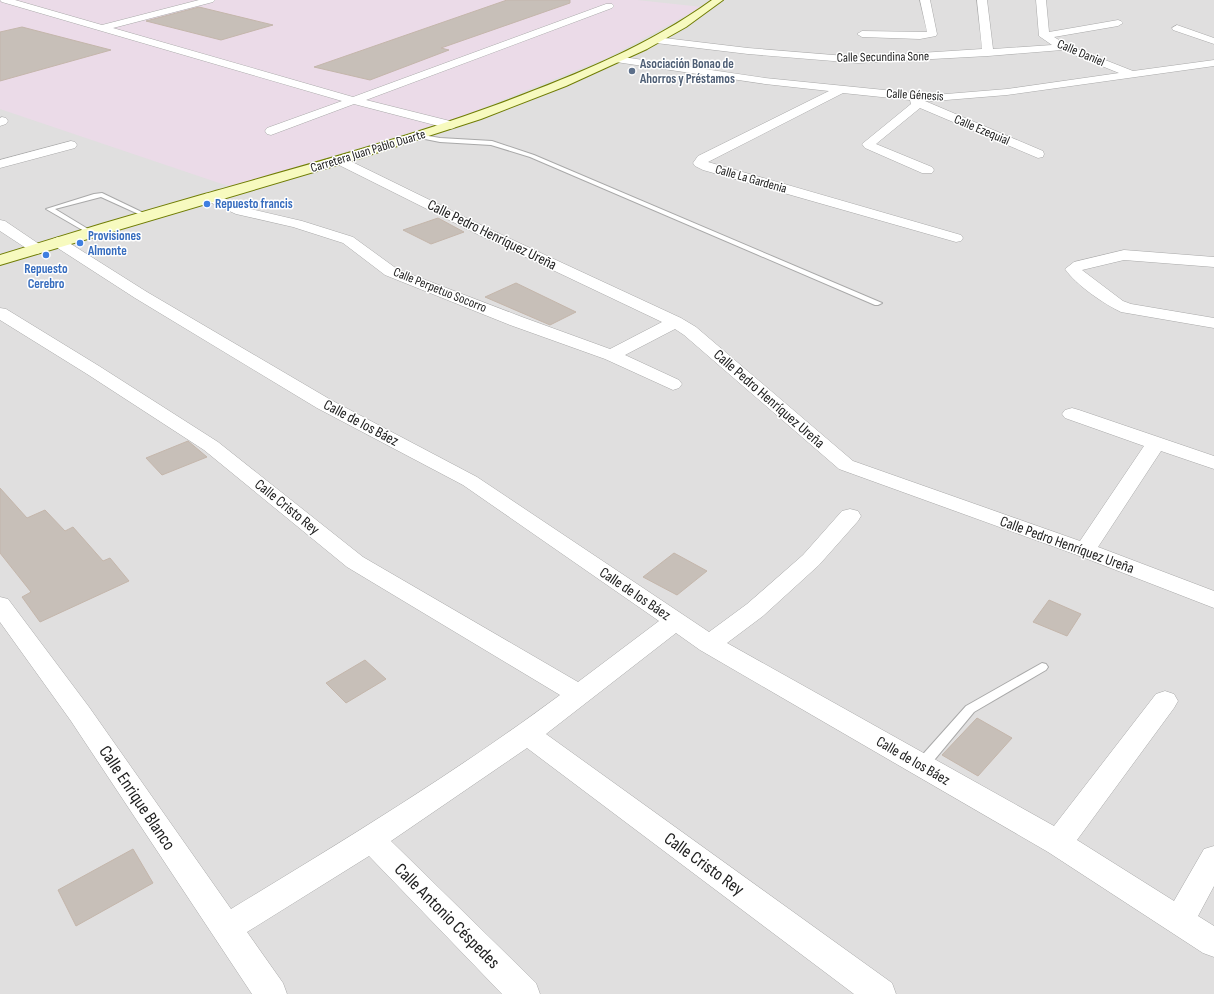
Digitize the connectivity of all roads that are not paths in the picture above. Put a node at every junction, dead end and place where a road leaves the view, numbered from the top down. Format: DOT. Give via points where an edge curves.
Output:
graph roads {
  1 [pos="5,0"];
  2 [pos="210,0"];
  3 [pos="718,0"];
  4 [pos="925,0"];
  5 [pos="982,0"];
  6 [pos="1041,0"];
  7 [pos="609,6"];
  8 [pos="1118,23"];
  9 [pos="101,28"];
  10 [pos="1177,28"];
  11 [pos="862,34"];
  12 [pos="1044,36"];
  13 [pos="656,40"];
  14 [pos="1214,41"];
  15 [pos="1063,47"];
  16 [pos="988,53"];
  17 [pos="616,59"];
  18 [pos="1214,63"];
  19 [pos="1130,74"];
  20 [pos="842,89"];
  21 [pos="905,96"];
  22 [pos="356,100"];
  23 [pos="919,102"];
  24 [pos="450,125"];
  25 [pos="271,131"];
  26 [pos="417,136"];
  27 [pos="71,145"];
  28 [pos="1038,154"];
  29 [pos="340,160"];
  30 [pos="0,164"];
  31 [pos="927,170"];
  32 [pos="210,197"];
  33 [pos="147,216"];
  34 [pos="0,224"];
  35 [pos="91,233"];
  36 [pos="956,238"];
  37 [pos="58,242"];
  38 [pos="37,249"];
  39 [pos="0,260"];
  40 [pos="1214,262"];
  41 [pos="878,303"];
  42 [pos="0,313"];
  43 [pos="675,322"];
  44 [pos="1214,323"];
  45 [pos="611,355"];
  46 [pos="673,384"];
  47 [pos="1072,414"];
  48 [pos="1156,443"];
  49 [pos="1214,463"];
  50 [pos="850,516"];
  51 [pos="1085,550"];
  52 [pos="1214,600"];
  53 [pos="0,605"];
  54 [pos="675,621"];
  55 [pos="709,644"];
  56 [pos="1042,667"];
  57 [pos="579,694"];
  58 [pos="1165,701"];
  59 [pos="527,734"];
  60 [pos="921,766"];
  61 [pos="371,839"];
  62 [pos="1058,843"];
  63 [pos="1214,858"];
  64 [pos="1179,921"];
  65 [pos="226,929"];
  66 [pos="1214,943"];
  67 [pos="271,994"];
  68 [pos="524,994"];
  69 [pos="880,994"];
  1 -- 9 [label="street"];
  2 -- 9 [label="street"];
  3 -- 13 [label="main road, Carretera Juan Pablo Duarte"];
  4 -- 11 [label="street" via="932,34"];
  5 -- 16 [label="street"];
  6 -- 12 [label="street, Calle Daniel"];
  7 -- 22 [label="street"];
  8 -- 12 [label="street"];
  9 -- 22 [label="street"];
  10 -- 14 [label="street"];
  12 -- 15 [label="street, Calle Daniel"];
  13 -- 16 [label="street, Calle Secundina Sone" via="858,60"];
  13 -- 17 [label="main road, Carretera Juan Pablo Duarte"];
  15 -- 16 [label="street, Calle Secundina Sone"];
  15 -- 19 [label="street, Calle Daniel"];
  17 -- 20 [label="street, Calle Génesis" via="757,80"];
  17 -- 24 [label="main road, Carretera Juan Pablo Duarte" via="528,97"];
  18 -- 19 [label="street, Calle Génesis"];
  19 -- 21 [label="street, Calle Génesis" via="958,97"];
  20 -- 21 [label="street, Calle Génesis"];
  20 -- 36 [label="street, Calle La Gardenia" via="703,159 700,163"];
  21 -- 23 [label="street, Calle Ezequial"];
  22 -- 24 [label="street"];
  22 -- 25 [label="street"];
  23 -- 28 [label="street, Calle Ezequial"];
  23 -- 31 [label="street" via="868,144"];
  24 -- 26 [label="main road, Carretera Juan Pablo Duarte"];
  26 -- 29 [label="main road, Carretera Juan Pablo Duarte"];
  26 -- 41 [label="lane" via="492,143 532,156"];
  27 -- 30 [label="street"];
  29 -- 32 [label="main road, Carretera Juan Pablo Duarte"];
  29 -- 43 [label="street, Calle Pedro Henríquez Ureña" via="482,231"];
  32 -- 33 [label="main road, Carretera Juan Pablo Duarte"];
  32 -- 45 [label="street, Calle Perpetuo Socorro" via="241,211 297,224 348,240 391,272"];
  33 -- 35 [label="main road, Carretera Juan Pablo Duarte"];
  33 -- 35 [label="lane" via="102,195 92,195 49,209"];
  34 -- 38 [label="street"];
  35 -- 37 [label="main road, Carretera Juan Pablo Duarte"];
  37 -- 38 [label="main road, Carretera Juan Pablo Duarte"];
  37 -- 54 [label="street, Calle de los Báez" via="141,295 324,404 470,481"];
  38 -- 39 [label="main road, Carretera Juan Pablo Duarte"];
  40 -- 44 [label="street" via="1137,255 1079,265 1074,269 1117,304 1127,308"];
  42 -- 57 [label="street, Calle Cristo Rey" via="211,446 355,562"];
  43 -- 45 [label="street"];
  43 -- 51 [label="street, Calle Pedro Henríquez Ureña" via="690,331 846,465"];
  45 -- 46 [label="street, Calle Perpetuo Socorro"];
  47 -- 48 [label="street"];
  48 -- 49 [label="street"];
  48 -- 51 [label="street"];
  50 -- 55 [label="street" via="811,560 755,610"];
  51 -- 52 [label="street, Calle Pedro Henríquez Ureña"];
  53 -- 65 [label="street, Calle Enrique Blanco" via="80,714"];
  54 -- 55 [label="street, Calle de los Báez"];
  54 -- 57 [label="street"];
  55 -- 60 [label="street, Calle de los Báez"];
  56 -- 60 [label="lane" via="970,709"];
  57 -- 59 [label="street"];
  58 -- 62 [label="street"];
  59 -- 61 [label="street"];
  59 -- 69 [label="street, Calle Cristo Rey"];
  60 -- 62 [label="street, Calle de los Báez"];
  61 -- 65 [label="street"];
  61 -- 68 [label="street, Calle Antonio Céspedes"];
  62 -- 64 [label="street, Calle de los Báez"];
  63 -- 64 [label="street"];
  64 -- 66 [label="street, Calle de los Báez"];
  65 -- 67 [label="street, Calle Enrique Blanco"];
}
